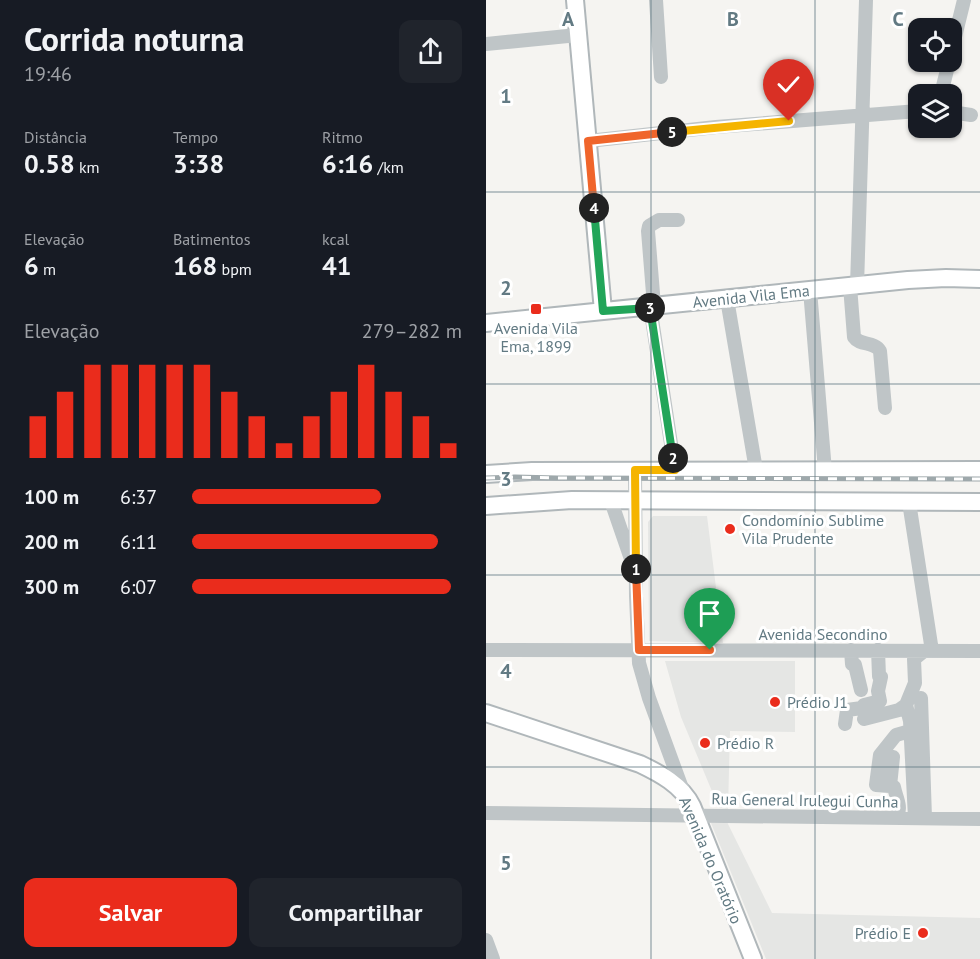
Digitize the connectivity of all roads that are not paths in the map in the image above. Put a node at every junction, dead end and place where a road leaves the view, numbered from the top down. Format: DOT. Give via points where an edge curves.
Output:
graph roads {
  1 [pos="575,0"];
  2 [pos="656,0"];
  3 [pos="866,0"];
  4 [pos="964,0"];
  5 [pos="960,18"];
  6 [pos="578,35"];
  7 [pos="486,44"];
  8 [pos="661,77"];
  9 [pos="908,112"];
  10 [pos="962,114"];
  11 [pos="861,115"];
  12 [pos="971,115"];
  13 [pos="588,141"];
  14 [pos="678,220"];
  15 [pos="979,277"];
  16 [pos="853,286"];
  17 [pos="810,290"];
  18 [pos="727,299"];
  19 [pos="652,306"];
  20 [pos="603,311"];
  21 [pos="486,323"];
  22 [pos="885,408"];
  23 [pos="635,470"];
  24 [pos="675,470"];
  25 [pos="756,470"];
  26 [pos="980,470"];
  27 [pos="825,471"];
  28 [pos="486,474"];
  29 [pos="610,501"];
  30 [pos="635,501"];
  31 [pos="909,502"];
  32 [pos="980,502"];
  33 [pos="486,506"];
  34 [pos="636,573"];
  35 [pos="486,650"];
  36 [pos="639,650"];
  37 [pos="851,650"];
  38 [pos="878,650"];
  39 [pos="928,651"];
  40 [pos="980,651"];
  41 [pos="861,690"];
  42 [pos="921,698"];
  43 [pos="906,705"];
  44 [pos="486,713"];
  45 [pos="864,719"];
  46 [pos="845,724"];
  47 [pos="910,731"];
  48 [pos="893,757"];
  49 [pos="890,786"];
  50 [pos="683,791"];
  51 [pos="486,813"];
  52 [pos="696,816"];
  53 [pos="897,818"];
  54 [pos="920,818"];
  55 [pos="980,819"];
  56 [pos="486,940"];
  57 [pos="493,959"];
  58 [pos="753,959"];
  1 -- 6 [label="main road"];
  2 -- 8 [label="street"];
  3 -- 11 [label="street"];
  4 -- 5 [label="street"];
  6 -- 7 [label="street"];
  6 -- 13 [label="main road"];
  9 -- 11 [label="street"];
  10 -- 12 [label="street"];
  11 -- 13 [label="street"];
  11 -- 16 [label="street"];
  13 -- 20 [label="main road"];
  14 -- 19 [label="street" via="659,220 649,226"];
  15 -- 16 [label="main road, Avenida Vila Ema"];
  16 -- 17 [label="main road, Avenida Vila Ema"];
  16 -- 22 [label="street" via="854,337 880,351"];
  17 -- 18 [label="main road, Avenida Vila Ema"];
  17 -- 27 [label="street"];
  18 -- 19 [label="main road, Avenida Vila Ema"];
  18 -- 25 [label="street"];
  19 -- 20 [label="main road, Avenida Vila Ema"];
  19 -- 24 [label="street"];
  20 -- 21 [label="main road, Avenida Vila Ema"];
  23 -- 24 [label="main road"];
  23 -- 28 [label="main road"];
  23 -- 30 [label="street"];
  24 -- 25 [label="main road"];
  25 -- 27 [label="main road"];
  26 -- 27 [label="main road"];
  29 -- 30 [label="main road"];
  29 -- 33 [label="main road"];
  29 -- 34 [label="street"];
  30 -- 31 [label="main road"];
  30 -- 34 [label="street"];
  31 -- 32 [label="main road"];
  31 -- 39 [label="street"];
  34 -- 36 [label="street"];
  35 -- 36 [label="street, Avenida Secondino"];
  36 -- 37 [label="street, Avenida Secondino"];
  36 -- 50 [label="street" via="641,675"];
  37 -- 38 [label="street, Avenida Secondino"];
  37 -- 41 [label="street"];
  38 -- 39 [label="street, Avenida Secondino"];
  38 -- 46 [label="street" via="880,701 847,710"];
  39 -- 40 [label="street, Avenida Secondino"];
  39 -- 43 [label="street" via="914,660 915,683"];
  42 -- 54 [label="street"];
  43 -- 45 [label="street"];
  43 -- 47 [label="street"];
  44 -- 50 [label="main road, Avenida do Oratório" via="640,764"];
  47 -- 49 [label="street" via="897,735 880,755 876,785"];
  47 -- 54 [label="street"];
  48 -- 49 [label="street"];
  49 -- 53 [label="street" via="897,794"];
  50 -- 52 [label="main road, Avenida do Oratório"];
  51 -- 52 [label="street, Rua General Irulegui Cunha"];
  52 -- 53 [label="street, Rua General Irulegui Cunha"];
  52 -- 58 [label="main road, Avenida do Oratório"];
  53 -- 54 [label="street, Rua General Irulegui Cunha"];
  54 -- 55 [label="street, Rua General Irulegui Cunha"];
  56 -- 57 [label="street"];
}
